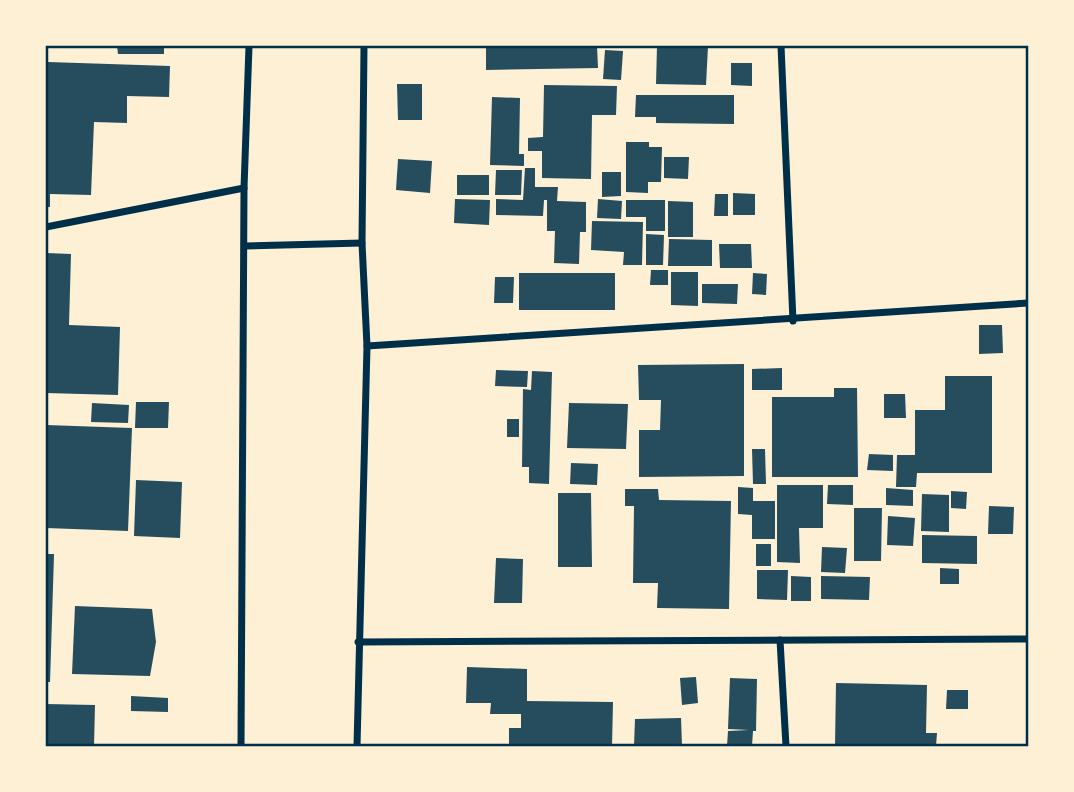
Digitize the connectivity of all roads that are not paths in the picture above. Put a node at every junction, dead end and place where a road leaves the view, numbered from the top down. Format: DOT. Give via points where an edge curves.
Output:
graph roads {
  1 [pos="249,46"];
  2 [pos="363,46"];
  3 [pos="781,46"];
  4 [pos="244,187"];
  5 [pos="46,226"];
  6 [pos="362,243"];
  7 [pos="244,246"];
  8 [pos="1028,303"];
  9 [pos="793,321"];
  10 [pos="367,346"];
  11 [pos="1028,639"];
  12 [pos="780,640"];
  13 [pos="358,642"];
  14 [pos="242,747"];
  15 [pos="356,747"];
  16 [pos="786,747"];
  1 -- 4 [label="street"];
  2 -- 6 [label="street"];
  3 -- 9 [label="street"];
  4 -- 5 [label="street"];
  4 -- 7 [label="street"];
  6 -- 7 [label="street"];
  6 -- 10 [label="street"];
  7 -- 14 [label="street"];
  8 -- 9 [label="street"];
  9 -- 10 [label="street"];
  10 -- 13 [label="street"];
  11 -- 12 [label="street"];
  12 -- 13 [label="street"];
  12 -- 16 [label="street"];
  13 -- 15 [label="street"];
}
